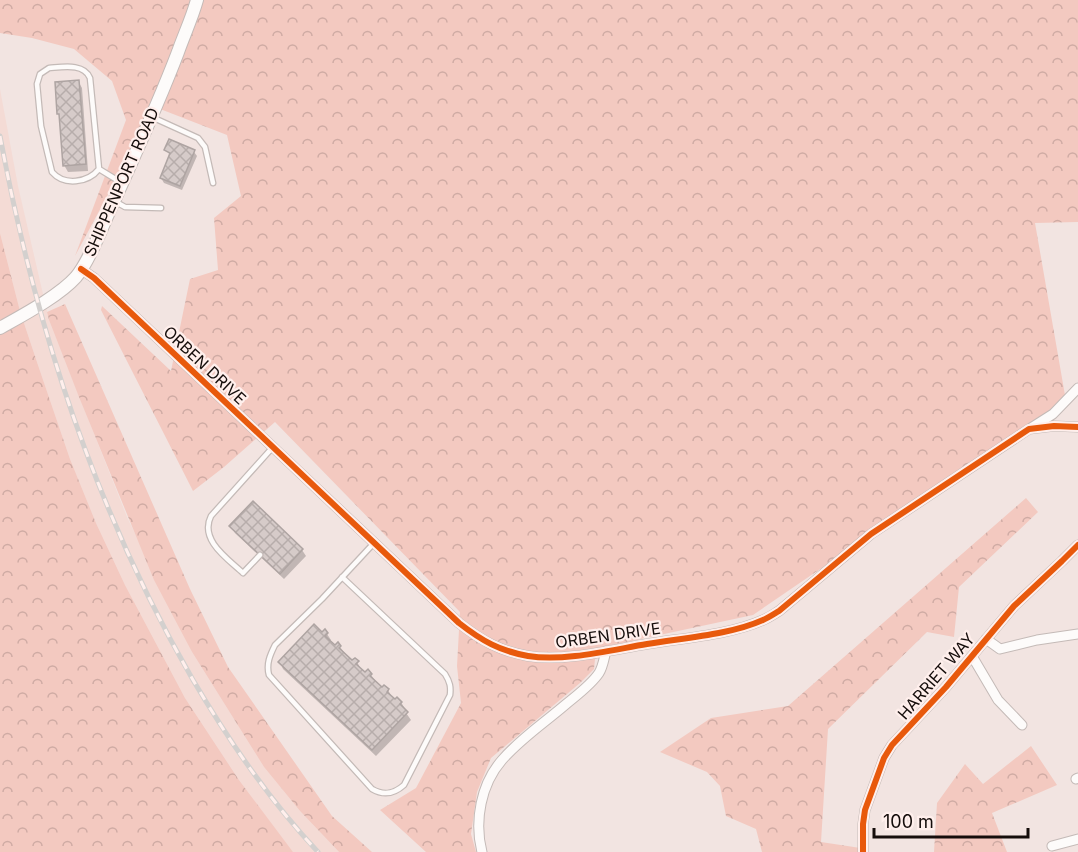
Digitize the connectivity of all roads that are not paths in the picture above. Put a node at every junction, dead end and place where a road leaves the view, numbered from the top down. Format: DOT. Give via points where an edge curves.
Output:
graph roads {
  1 [pos="197,0"];
  2 [pos="152,117"];
  3 [pos="99,169"];
  4 [pos="122,183"];
  5 [pos="213,183"];
  6 [pos="113,201"];
  7 [pos="161,208"];
  8 [pos="81,269"];
  9 [pos="0,328"];
  10 [pos="1078,388"];
  11 [pos="1078,427"];
  12 [pos="1029,429"];
  13 [pos="273,447"];
  14 [pos="374,543"];
  15 [pos="1078,544"];
  16 [pos="260,555"];
  17 [pos="342,577"];
  18 [pos="1078,634"];
  19 [pos="986,639"];
  20 [pos="606,651"];
  21 [pos="972,656"];
  22 [pos="1022,725"];
  23 [pos="1078,839"];
  24 [pos="1052,846"];
  25 [pos="482,852"];
  26 [pos="863,852"];
  1 -- 2 [label="street, SHIPPENPORT ROAD"];
  2 -- 4 [label="street, SHIPPENPORT ROAD"];
  2 -- 5 [label="lane" via="198,138 206,147"];
  3 -- 3 [label="lane" via="89,74 77,68 45,70 37,84 41,126 52,172 65,181 83,180"];
  3 -- 4 [label="lane"];
  4 -- 6 [label="street, SHIPPENPORT ROAD"];
  6 -- 7 [label="lane" via="125,207"];
  6 -- 8 [label="street, SHIPPENPORT ROAD"];
  8 -- 9 [label="street, SHIPPENPORT ROAD" via="61,290"];
  8 -- 13 [label="street, ORBEN DRIVE"];
  10 -- 12 [label="street" via="1053,414"];
  11 -- 12 [label="street, ORBEN DRIVE"];
  12 -- 20 [label="street, ORBEN DRIVE" via="871,534 764,620 725,632"];
  13 -- 14 [label="street, ORBEN DRIVE"];
  13 -- 16 [label="lane" via="211,516 208,525 218,550 243,573"];
  14 -- 17 [label="lane"];
  14 -- 20 [label="street, ORBEN DRIVE" via="459,623 494,647 540,657"];
  15 -- 19 [label="street, HARRIET WAY"];
  17 -- 17 [label="lane" via="275,645 267,669 372,789 389,794 404,785 450,695 450,681"];
  18 -- 19 [label="street" via="1000,649"];
  19 -- 21 [label="street, HARRIET WAY"];
  20 -- 25 [label="street, ORBEN DRIVE" via="600,672 514,748 492,774 480,808"];
  21 -- 22 [label="street" via="998,700"];
  21 -- 26 [label="street, HARRIET WAY" via="884,758 865,810"];
  23 -- 24 [label="street"];
}
